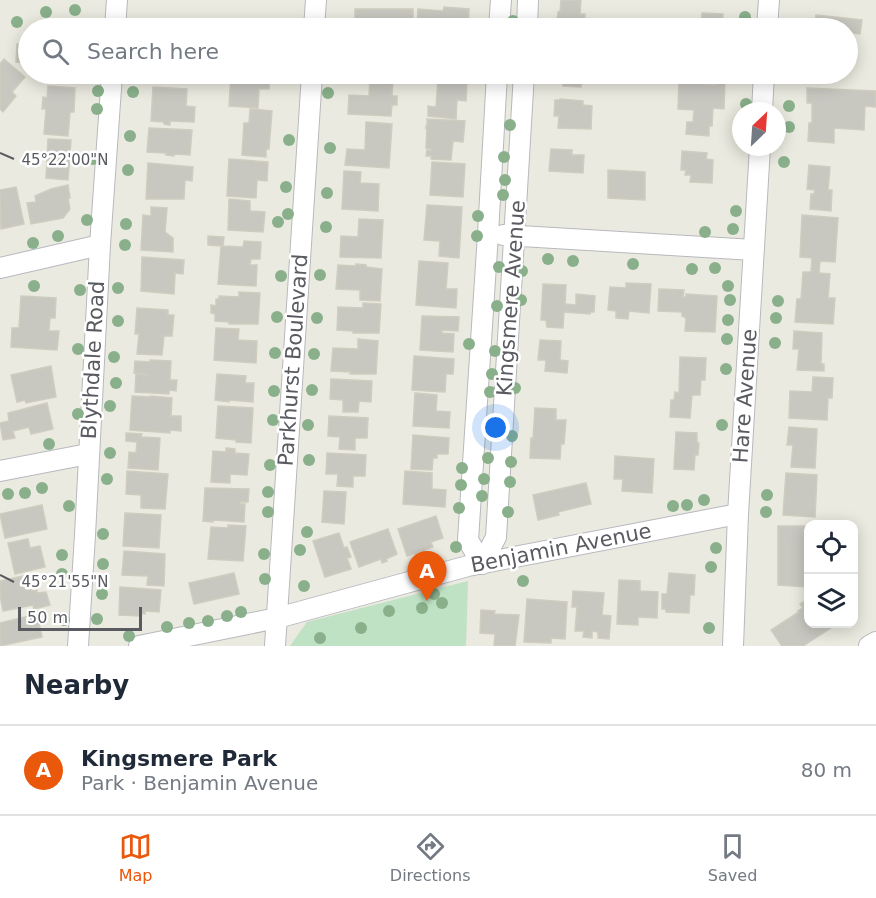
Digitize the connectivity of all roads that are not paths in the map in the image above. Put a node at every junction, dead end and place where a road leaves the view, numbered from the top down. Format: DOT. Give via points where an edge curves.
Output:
graph roads {
  1 [pos="117,0"];
  2 [pos="316,0"];
  3 [pos="501,0"];
  4 [pos="528,0"];
  5 [pos="769,0"];
  6 [pos="116,18"];
  7 [pos="315,18"];
  8 [pos="500,18"];
  9 [pos="527,18"];
  10 [pos="768,18"];
  11 [pos="111,84"];
  12 [pos="311,84"];
  13 [pos="496,84"];
  14 [pos="523,84"];
  15 [pos="763,84"];
  16 [pos="762,102"];
  17 [pos="759,156"];
  18 [pos="488,234"];
  19 [pos="515,235"];
  20 [pos="100,245"];
  21 [pos="754,250"];
  22 [pos="0,268"];
  23 [pos="88,454"];
  24 [pos="0,471"];
  25 [pos="738,514"];
  26 [pos="482,564"];
  27 [pos="277,618"];
  28 [pos="876,642"];
  29 [pos="78,646"];
  30 [pos="139,646"];
  31 [pos="275,646"];
  32 [pos="733,646"];
  33 [pos="870,646"];
  1 -- 6 [label="street"];
  2 -- 7 [label="street"];
  3 -- 8 [label="street"];
  4 -- 9 [label="street"];
  5 -- 10 [label="street"];
  11 -- 20 [label="street, Blythdale Road"];
  12 -- 27 [label="street, Parkhurst Boulevard"];
  13 -- 18 [label="street, Kingsmere Avenue"];
  14 -- 19 [label="street, Kingsmere Avenue"];
  15 -- 16 [label="street"];
  17 -- 21 [label="street, Hare Avenue"];
  18 -- 19 [label="street"];
  18 -- 26 [label="street, Kingsmere Avenue" via="468,540"];
  19 -- 21 [label="street"];
  19 -- 26 [label="street, Kingsmere Avenue" via="496,537"];
  20 -- 22 [label="street"];
  20 -- 23 [label="street, Blythdale Road"];
  21 -- 25 [label="street, Hare Avenue"];
  23 -- 24 [label="street"];
  23 -- 29 [label="street, Blythdale Road"];
  25 -- 26 [label="street, Benjamin Avenue"];
  25 -- 32 [label="street, Hare Avenue"];
  26 -- 27 [label="street, Benjamin Avenue"];
  27 -- 30 [label="street, Benjamin Avenue"];
  27 -- 31 [label="street, Parkhurst Boulevard"];
  28 -- 33 [label="street"];
}
